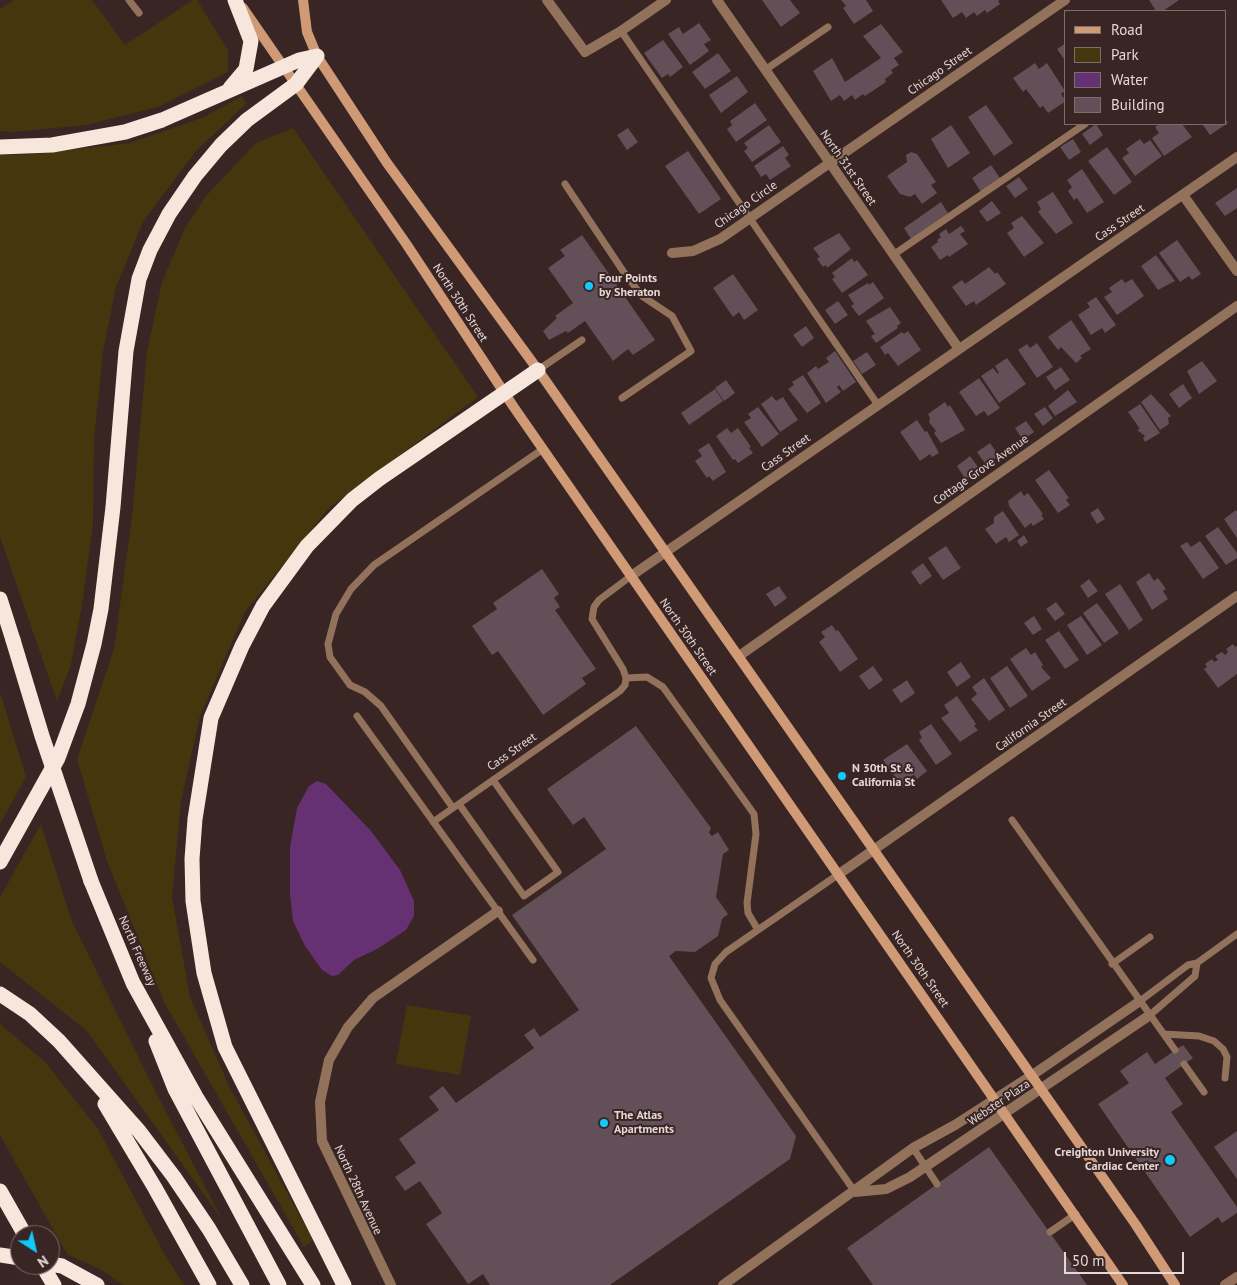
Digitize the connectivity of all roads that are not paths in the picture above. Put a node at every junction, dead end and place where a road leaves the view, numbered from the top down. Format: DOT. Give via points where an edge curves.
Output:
graph roads {
  1 [pos="129,0"];
  2 [pos="236,0"];
  3 [pos="303,0"];
  4 [pos="547,0"];
  5 [pos="666,0"];
  6 [pos="717,0"];
  7 [pos="1065,0"];
  8 [pos="139,14"];
  9 [pos="828,27"];
  10 [pos="621,31"];
  11 [pos="317,56"];
  12 [pos="284,66"];
  13 [pos="765,70"];
  14 [pos="296,84"];
  15 [pos="226,92"];
  16 [pos="1084,125"];
  17 [pos="0,147"];
  18 [pos="1237,158"];
  19 [pos="829,163"];
  20 [pos="565,184"];
  21 [pos="1183,195"];
  22 [pos="749,219"];
  23 [pos="672,252"];
  24 [pos="893,255"];
  25 [pos="1237,271"];
  26 [pos="1237,306"];
  27 [pos="582,340"];
  28 [pos="959,349"];
  29 [pos="538,370"];
  30 [pos="504,393"];
  31 [pos="622,398"];
  32 [pos="878,405"];
  33 [pos="543,449"];
  34 [pos="665,552"];
  35 [pos="631,576"];
  36 [pos="1237,596"];
  37 [pos="0,599"];
  38 [pos="739,656"];
  39 [pos="626,678"];
  40 [pos="357,716"];
  41 [pos="493,780"];
  42 [pos="456,806"];
  43 [pos="1012,820"];
  44 [pos="433,822"];
  45 [pos="874,850"];
  46 [pos="0,862"];
  47 [pos="839,874"];
  48 [pos="498,911"];
  49 [pos="758,930"];
  50 [pos="1237,934"];
  51 [pos="1150,937"];
  52 [pos="533,960"];
  53 [pos="1197,963"];
  54 [pos="1112,964"];
  55 [pos="133,984"];
  56 [pos="0,994"];
  57 [pos="1140,1001"];
  58 [pos="1150,1015"];
  59 [pos="1164,1034"];
  60 [pos="1175,1050"];
  61 [pos="78,1063"];
  62 [pos="1184,1064"];
  63 [pos="1031,1076"];
  64 [pos="1225,1078"];
  65 [pos="1041,1090"];
  66 [pos="1204,1092"];
  67 [pos="995,1099"];
  68 [pos="1006,1114"];
  69 [pos="913,1148"];
  70 [pos="926,1167"];
  71 [pos="937,1184"];
  72 [pos="0,1191"];
  73 [pos="855,1192"];
  74 [pos="1076,1214"];
  75 [pos="19,1225"];
  76 [pos="1050,1232"];
  77 [pos="60,1266"];
  78 [pos="1237,1277"];
  79 [pos="97,1285"];
  80 [pos="209,1285"];
  81 [pos="242,1285"];
  82 [pos="279,1285"];
  83 [pos="313,1285"];
  84 [pos="344,1285"];
  85 [pos="391,1285"];
  86 [pos="723,1285"];
  87 [pos="1123,1285"];
  88 [pos="1175,1285"];
  89 [pos="1225,1285"];
  1 -- 8 [label="lane"];
  2 -- 12 [label="main road, North 30th Street"];
  2 -- 15 [label="highway" via="251,41 250,56 246,69"];
  3 -- 11 [label="main road, North 30th Street" via="307,32"];
  4 -- 10 [label="street" via="585,52"];
  5 -- 10 [label="street"];
  6 -- 13 [label="street, North 31st Street"];
  7 -- 19 [label="street, Chicago Street"];
  9 -- 13 [label="lane"];
  10 -- 22 [label="lane"];
  11 -- 12 [label="highway"];
  11 -- 14 [label="highway"];
  11 -- 29 [label="main road, North 30th Street" via="387,163"];
  12 -- 14 [label="main road, North 30th Street"];
  12 -- 15 [label="highway"];
  13 -- 19 [label="street, North 31st Street"];
  14 -- 30 [label="main road, North 30th Street"];
  14 -- 46 [label="highway" via="247,120 221,145 169,214 150,250 140,279 127,342 107,568 94,644 78,704 58,758"];
  15 -- 17 [label="highway" via="162,120 124,132 52,145"];
  16 -- 24 [label="lane"];
  18 -- 21 [label="street, Cass Street"];
  19 -- 22 [label="street, Chicago Circle"];
  19 -- 24 [label="street, North 31st Street"];
  20 -- 31 [label="lane" via="623,271 642,296 672,316 691,351"];
  21 -- 25 [label="street"];
  21 -- 28 [label="street, Cass Street"];
  22 -- 23 [label="street, Chicago Circle" via="703,248"];
  22 -- 32 [label="lane"];
  24 -- 28 [label="street, North 31st Street"];
  26 -- 38 [label="street, Cottage Grove Avenue"];
  27 -- 29 [label="lane"];
  28 -- 32 [label="street, Cass Street"];
  29 -- 30 [label="highway"];
  29 -- 34 [label="main road, North 30th Street"];
  30 -- 33 [label="main road, North 30th Street"];
  30 -- 84 [label="highway" via="379,479 352,500 307,546 263,606 211,718 192,859 193,901 204,973 226,1047"];
  32 -- 34 [label="street, Cass Street"];
  33 -- 35 [label="main road, North 30th Street"];
  33 -- 42 [label="lane" via="374,565 351,589 336,614 328,644 330,657 350,685 366,692 381,706"];
  34 -- 35 [label="street, Cass Street"];
  34 -- 38 [label="main road, North 30th Street"];
  35 -- 39 [label="lane, Cass Street" via="598,600 592,619"];
  35 -- 47 [label="main road, North 30th Street"];
  36 -- 45 [label="street, California Street"];
  37 -- 55 [label="highway, North Freeway, bridge" via="90,881"];
  38 -- 45 [label="main road, North 30th Street"];
  39 -- 41 [label="lane, Cass Street" via="620,691"];
  39 -- 49 [label="lane" via="648,677 663,687 754,814 756,825 746,903"];
  40 -- 44 [label="lane"];
  41 -- 42 [label="lane, Cass Street"];
  41 -- 42 [label="lane" via="558,872 524,896"];
  42 -- 44 [label="lane, Cass Street"];
  43 -- 54 [label="lane"];
  44 -- 48 [label="lane"];
  45 -- 47 [label="street, California Street"];
  45 -- 63 [label="main road, North 30th Street"];
  47 -- 49 [label="lane"];
  47 -- 67 [label="main road, North 30th Street"];
  48 -- 52 [label="lane"];
  48 -- 85 [label="street, North 28th Avenue" via="373,998 348,1027 329,1060 320,1102 322,1140"];
  49 -- 73 [label="lane" via="720,957 712,972 712,984"];
  50 -- 53 [label="lane"];
  51 -- 54 [label="lane"];
  53 -- 57 [label="lane" via="1188,965"];
  53 -- 58 [label="lane" via="1195,976"];
  54 -- 57 [label="lane"];
  55 -- 82 [label="highway" via="175,1088"];
  55 -- 83 [label="highway, North Freeway" via="196,1097"];
  56 -- 61 [label="highway" via="30,1014"];
  57 -- 58 [label="lane"];
  57 -- 63 [label="street, Webster Plaza"];
  58 -- 59 [label="lane"];
  58 -- 65 [label="street, Webster Plaza"];
  59 -- 60 [label="lane"];
  59 -- 64 [label="lane" via="1199,1036 1214,1041 1227,1057"];
  61 -- 80 [label="highway" via="122,1130"];
  61 -- 81 [label="highway" via="174,1177"];
  62 -- 66 [label="lane"];
  63 -- 65 [label="main road, North 30th Street"];
  63 -- 67 [label="street, Webster Plaza"];
  65 -- 68 [label="street, Webster Plaza"];
  65 -- 88 [label="main road, North 30th Street"];
  67 -- 68 [label="main road, North 30th Street"];
  67 -- 69 [label="street, Webster Plaza"];
  68 -- 70 [label="street, Webster Plaza"];
  68 -- 74 [label="main road, North 30th Street"];
  69 -- 70 [label="lane"];
  69 -- 73 [label="street, Webster Plaza"];
  70 -- 71 [label="lane"];
  70 -- 73 [label="street, Webster Plaza" via="886,1189"];
  72 -- 75 [label="highway"];
  73 -- 86 [label="street, Webster Plaza"];
  74 -- 76 [label="lane"];
  74 -- 87 [label="main road, North 30th Street"];
  77 -- 79 [label="highway"];
  78 -- 89 [label="street"];
}
